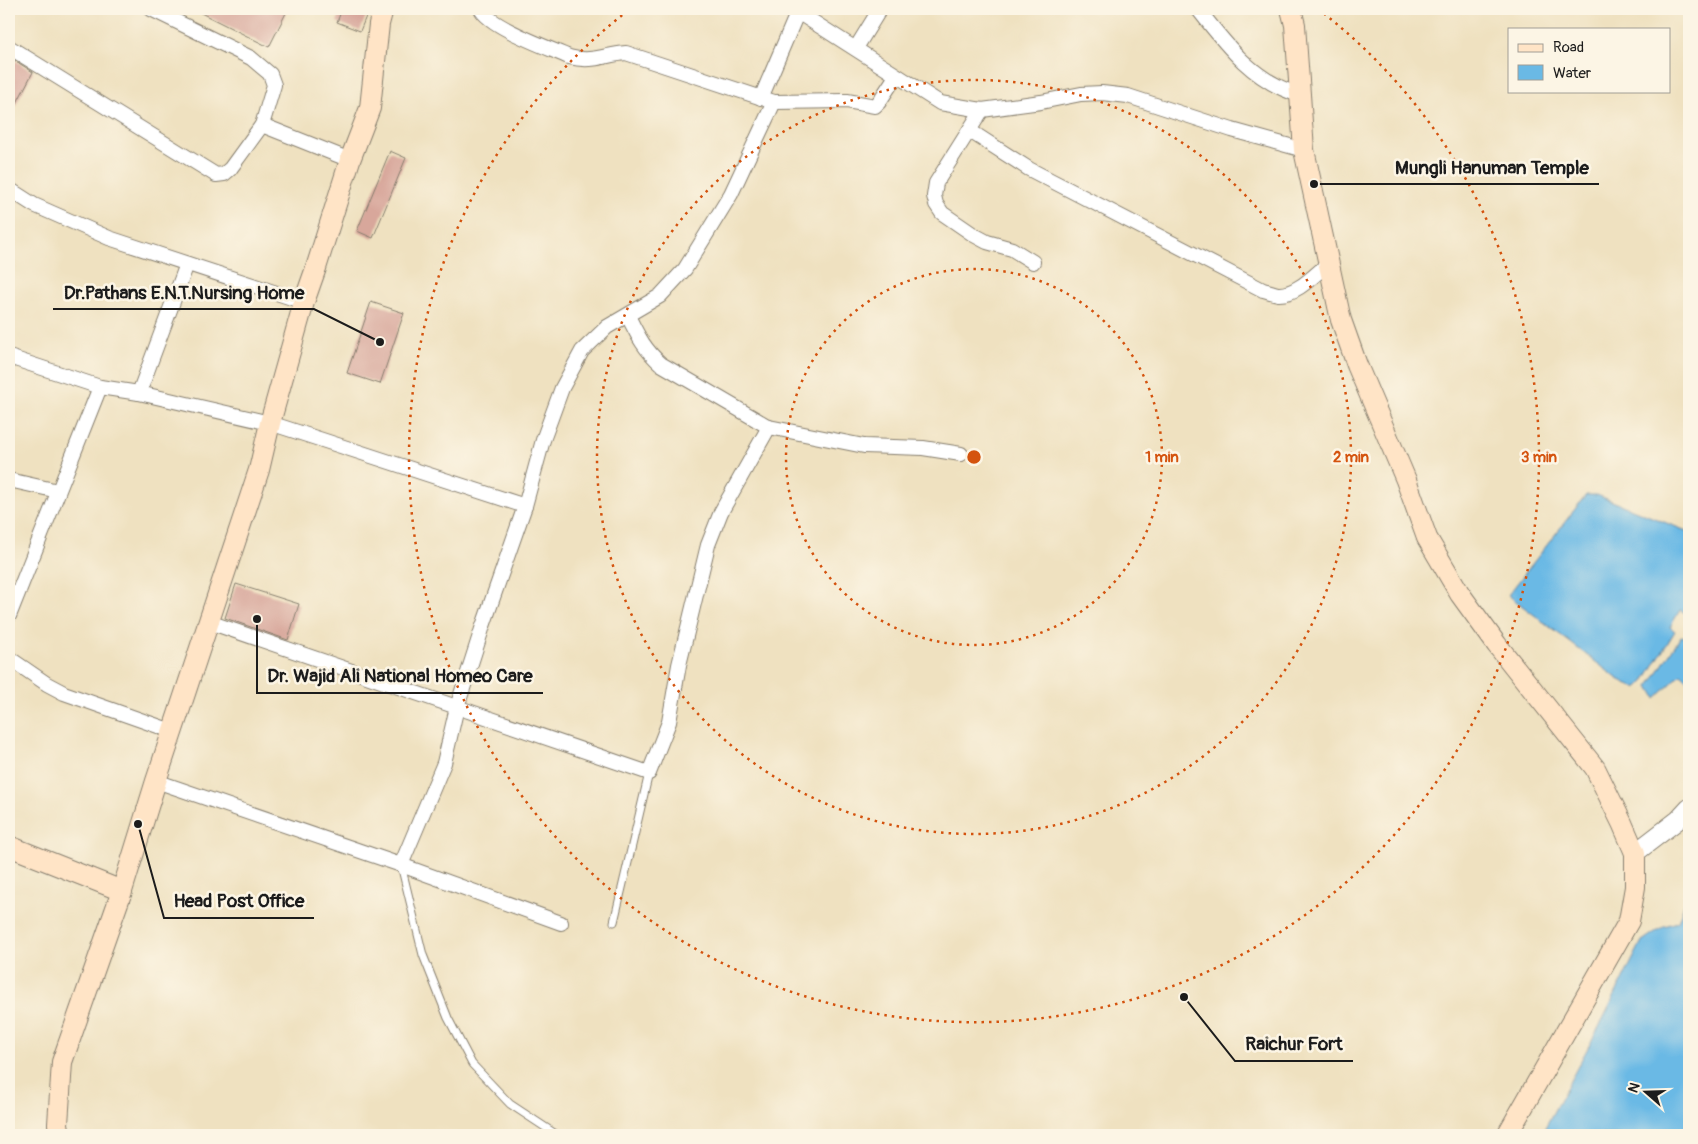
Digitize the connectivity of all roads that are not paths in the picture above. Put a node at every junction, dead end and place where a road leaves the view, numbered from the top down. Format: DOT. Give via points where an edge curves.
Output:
graph roads {
  1 [pos="151,9"];
  2 [pos="383,9"];
  3 [pos="481,9"];
  4 [pos="880,9"];
  5 [pos="1198,9"];
  6 [pos="1291,9"];
  7 [pos="797,10"];
  8 [pos="9,47"];
  9 [pos="856,48"];
  10 [pos="896,76"];
  11 [pos="1300,95"];
  12 [pos="767,100"];
  13 [pos="982,110"];
  14 [pos="262,124"];
  15 [pos="970,130"];
  16 [pos="1304,150"];
  17 [pos="350,160"];
  18 [pos="9,189"];
  19 [pos="1033,262"];
  20 [pos="1329,263"];
  21 [pos="187,264"];
  22 [pos="304,302"];
  23 [pos="628,316"];
  24 [pos="9,357"];
  25 [pos="100,387"];
  26 [pos="138,393"];
  27 [pos="270,423"];
  28 [pos="769,427"];
  29 [pos="961,454"];
  30 [pos="9,480"];
  31 [pos="58,491"];
  32 [pos="525,506"];
  33 [pos="9,616"];
  34 [pos="209,622"];
  35 [pos="9,658"];
  36 [pos="457,707"];
  37 [pos="172,731"];
  38 [pos="649,773"];
  39 [pos="156,781"];
  40 [pos="1689,808"];
  41 [pos="9,846"];
  42 [pos="1635,853"];
  43 [pos="401,865"];
  44 [pos="122,891"];
  45 [pos="562,922"];
  46 [pos="614,922"];
  47 [pos="60,1135"];
  48 [pos="557,1135"];
  49 [pos="1507,1135"];
  1 -- 14 [label="street" via="251,58 270,74 274,85"];
  2 -- 17 [label="main road" via="370,108"];
  3 -- 12 [label="street" via="496,24 569,57 592,60 626,52"];
  4 -- 9 [label="street"];
  5 -- 11 [label="street" via="1230,50 1257,73 1283,91"];
  6 -- 11 [label="main road"];
  7 -- 9 [label="street"];
  7 -- 12 [label="street"];
  8 -- 14 [label="street" via="216,175 230,169"];
  9 -- 10 [label="street"];
  10 -- 12 [label="street" via="875,106 847,101"];
  10 -- 13 [label="street" via="940,103"];
  11 -- 16 [label="main road"];
  12 -- 23 [label="street" via="731,194 685,269 660,296"];
  13 -- 15 [label="street"];
  13 -- 16 [label="street" via="1081,94 1128,96"];
  14 -- 17 [label="street"];
  15 -- 19 [label="street" via="936,183 936,204 942,213 974,236 1012,249"];
  15 -- 20 [label="street" via="1029,169 1263,290 1286,293"];
  16 -- 20 [label="main road"];
  17 -- 22 [label="main road"];
  18 -- 21 [label="street" via="34,205 109,238"];
  20 -- 42 [label="main road" via="1347,338 1427,538 1460,594 1497,645 1595,768"];
  21 -- 22 [label="street"];
  21 -- 26 [label="street"];
  22 -- 27 [label="main road"];
  23 -- 28 [label="street" via="640,342 661,364"];
  23 -- 32 [label="street" via="607,327 582,352 562,388 543,440"];
  24 -- 25 [label="street"];
  25 -- 26 [label="street"];
  25 -- 31 [label="street"];
  26 -- 27 [label="street"];
  27 -- 32 [label="street"];
  27 -- 34 [label="main road" via="259,470"];
  28 -- 29 [label="street" via="864,446 923,448"];
  28 -- 38 [label="street" via="721,512 708,545 679,664 669,722"];
  30 -- 31 [label="street"];
  31 -- 33 [label="street"];
  32 -- 36 [label="street"];
  34 -- 36 [label="street"];
  34 -- 37 [label="main road"];
  35 -- 37 [label="street" via="64,693"];
  36 -- 38 [label="street"];
  36 -- 43 [label="street" via="444,763"];
  37 -- 39 [label="main road"];
  38 -- 46 [label="lane"];
  39 -- 43 [label="street"];
  39 -- 44 [label="main road"];
  40 -- 42 [label="street"];
  41 -- 44 [label="main road"];
  42 -- 49 [label="main road" via="1635,887 1628,921"];
  43 -- 45 [label="street"];
  43 -- 48 [label="lane" via="424,955 448,1018 472,1064 510,1104"];
  44 -- 47 [label="main road" via="62,1062"];
}
